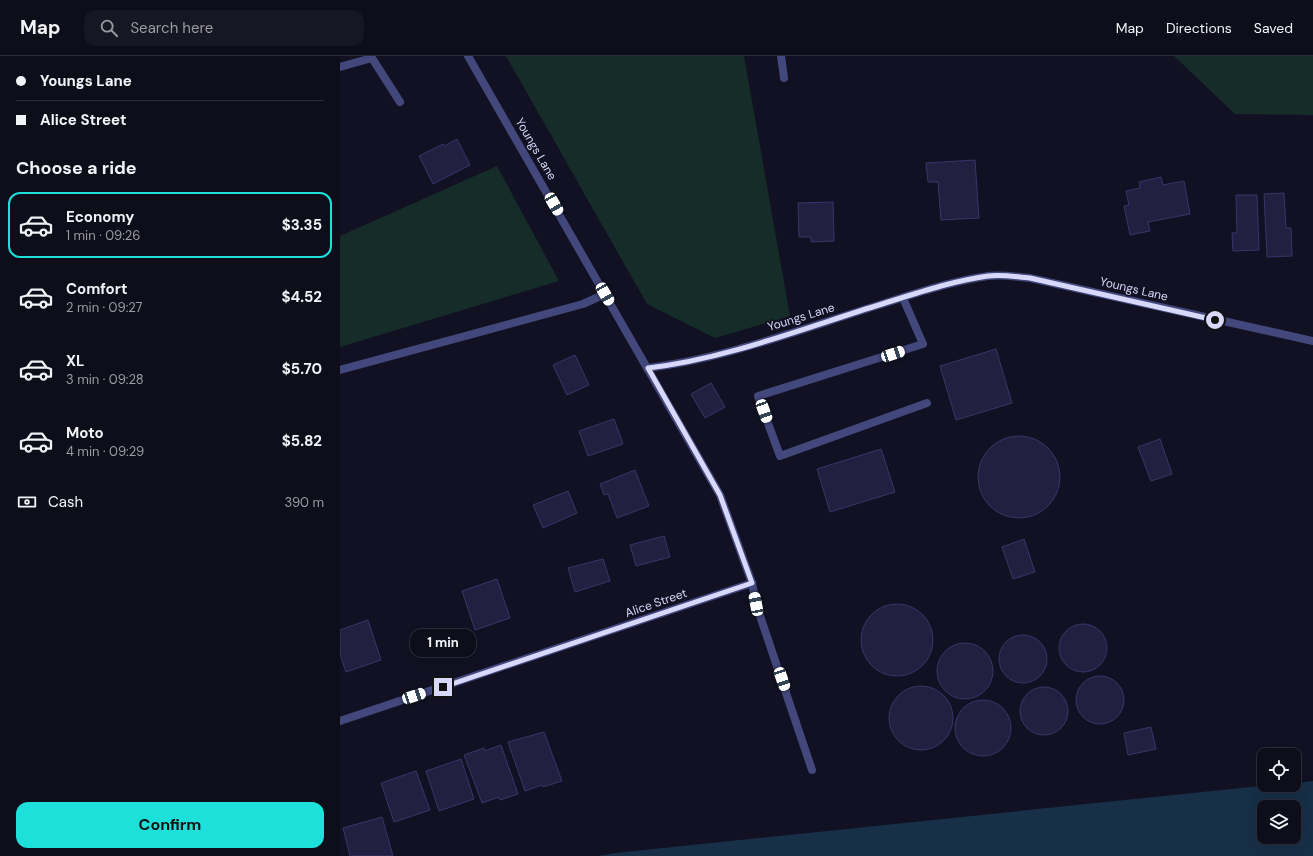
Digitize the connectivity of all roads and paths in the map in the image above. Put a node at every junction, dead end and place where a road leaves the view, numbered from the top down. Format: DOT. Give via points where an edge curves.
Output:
graph roads {
  1 [pos="468,56"];
  2 [pos="781,56"];
  3 [pos="372,57"];
  4 [pos="340,67"];
  5 [pos="784,78"];
  6 [pos="400,102"];
  7 [pos="605,294"];
  8 [pos="903,298"];
  9 [pos="1313,341"];
  10 [pos="648,368"];
  11 [pos="340,370"];
  12 [pos="927,403"];
  13 [pos="752,583"];
  14 [pos="340,721"];
  15 [pos="812,770"];
  1 -- 7 [label="street, Youngs Lane"];
  2 -- 5 [label="street"];
  3 -- 4 [label="street"];
  3 -- 6 [label="street"];
  7 -- 10 [label="street, Youngs Lane"];
  7 -- 11 [label="street" via="583,304"];
  8 -- 9 [label="street, Youngs Lane" via="989,276 1030,278"];
  8 -- 10 [label="street, Youngs Lane" via="718,355"];
  8 -- 12 [label="street" via="922,344 758,396 780,456"];
  10 -- 13 [label="street" via="720,495"];
  13 -- 14 [label="street, Alice Street"];
  13 -- 15 [label="street" via="756,604"];
}
